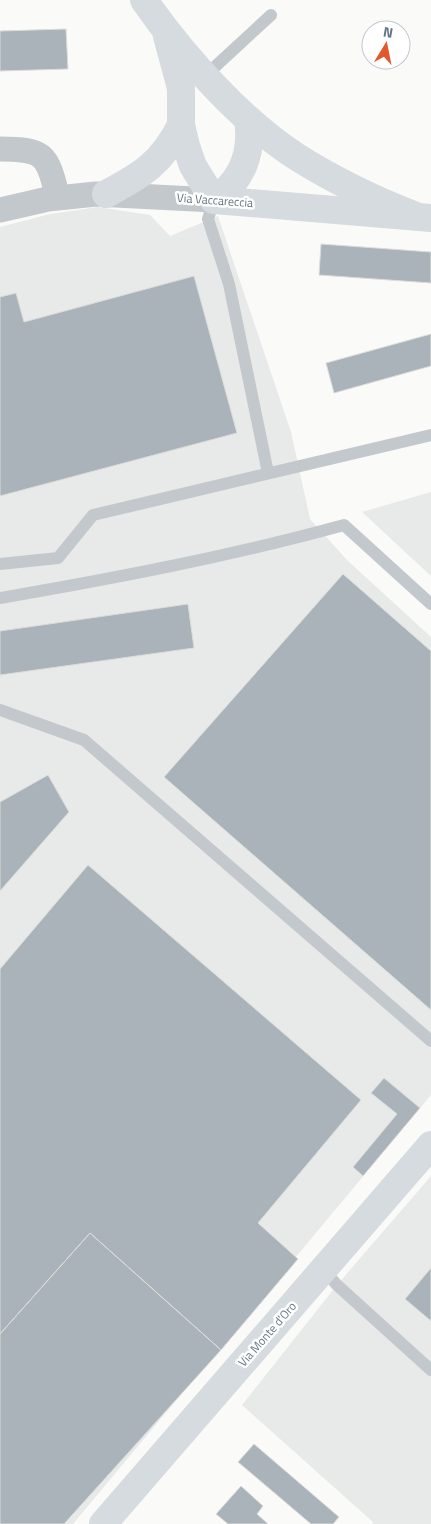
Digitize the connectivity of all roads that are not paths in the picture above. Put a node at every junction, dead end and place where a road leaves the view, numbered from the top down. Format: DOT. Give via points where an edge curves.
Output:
graph roads {
  1 [pos="144,0"];
  2 [pos="270,15"];
  3 [pos="166,32"];
  4 [pos="206,75"];
  5 [pos="248,120"];
  6 [pos="181,125"];
  7 [pos="0,150"];
  8 [pos="106,194"];
  9 [pos="58,198"];
  10 [pos="214,200"];
  11 [pos="0,210"];
  12 [pos="424,217"];
  13 [pos="431,434"];
  14 [pos="268,473"];
  15 [pos="0,564"];
  16 [pos="0,598"];
  17 [pos="431,604"];
  18 [pos="0,710"];
  19 [pos="431,1041"];
  20 [pos="431,1145"];
  21 [pos="324,1269"];
  22 [pos="431,1370"];
  23 [pos="103,1524"];
  1 -- 3 [label="main road"];
  2 -- 4 [label="lane"];
  3 -- 4 [label="main road"];
  3 -- 6 [label="main road" via="182,88"];
  4 -- 5 [label="main road"];
  5 -- 10 [label="main road" via="250,135 244,166 232,185"];
  5 -- 12 [label="main road" via="324,173 382,203"];
  6 -- 8 [label="main road" via="152,167"];
  6 -- 10 [label="main road" via="193,166"];
  7 -- 9 [label="street" via="30,150 45,159 52,172"];
  8 -- 9 [label="street, Via Vaccareccia"];
  8 -- 10 [label="street, Via Vaccareccia"];
  9 -- 11 [label="street, Via Vaccareccia"];
  10 -- 12 [label="main road, Via Vaccareccia"];
  10 -- 14 [label="lane" via="208,219 229,284"];
  13 -- 14 [label="lane"];
  14 -- 15 [label="lane" via="93,515 58,558"];
  16 -- 17 [label="lane" via="148,573 344,525"];
  18 -- 19 [label="lane" via="84,740"];
  20 -- 21 [label="main road, Via Monte d'Oro"];
  21 -- 22 [label="lane" via="337,1285"];
  21 -- 23 [label="main road, Via Monte d'Oro"];
}
